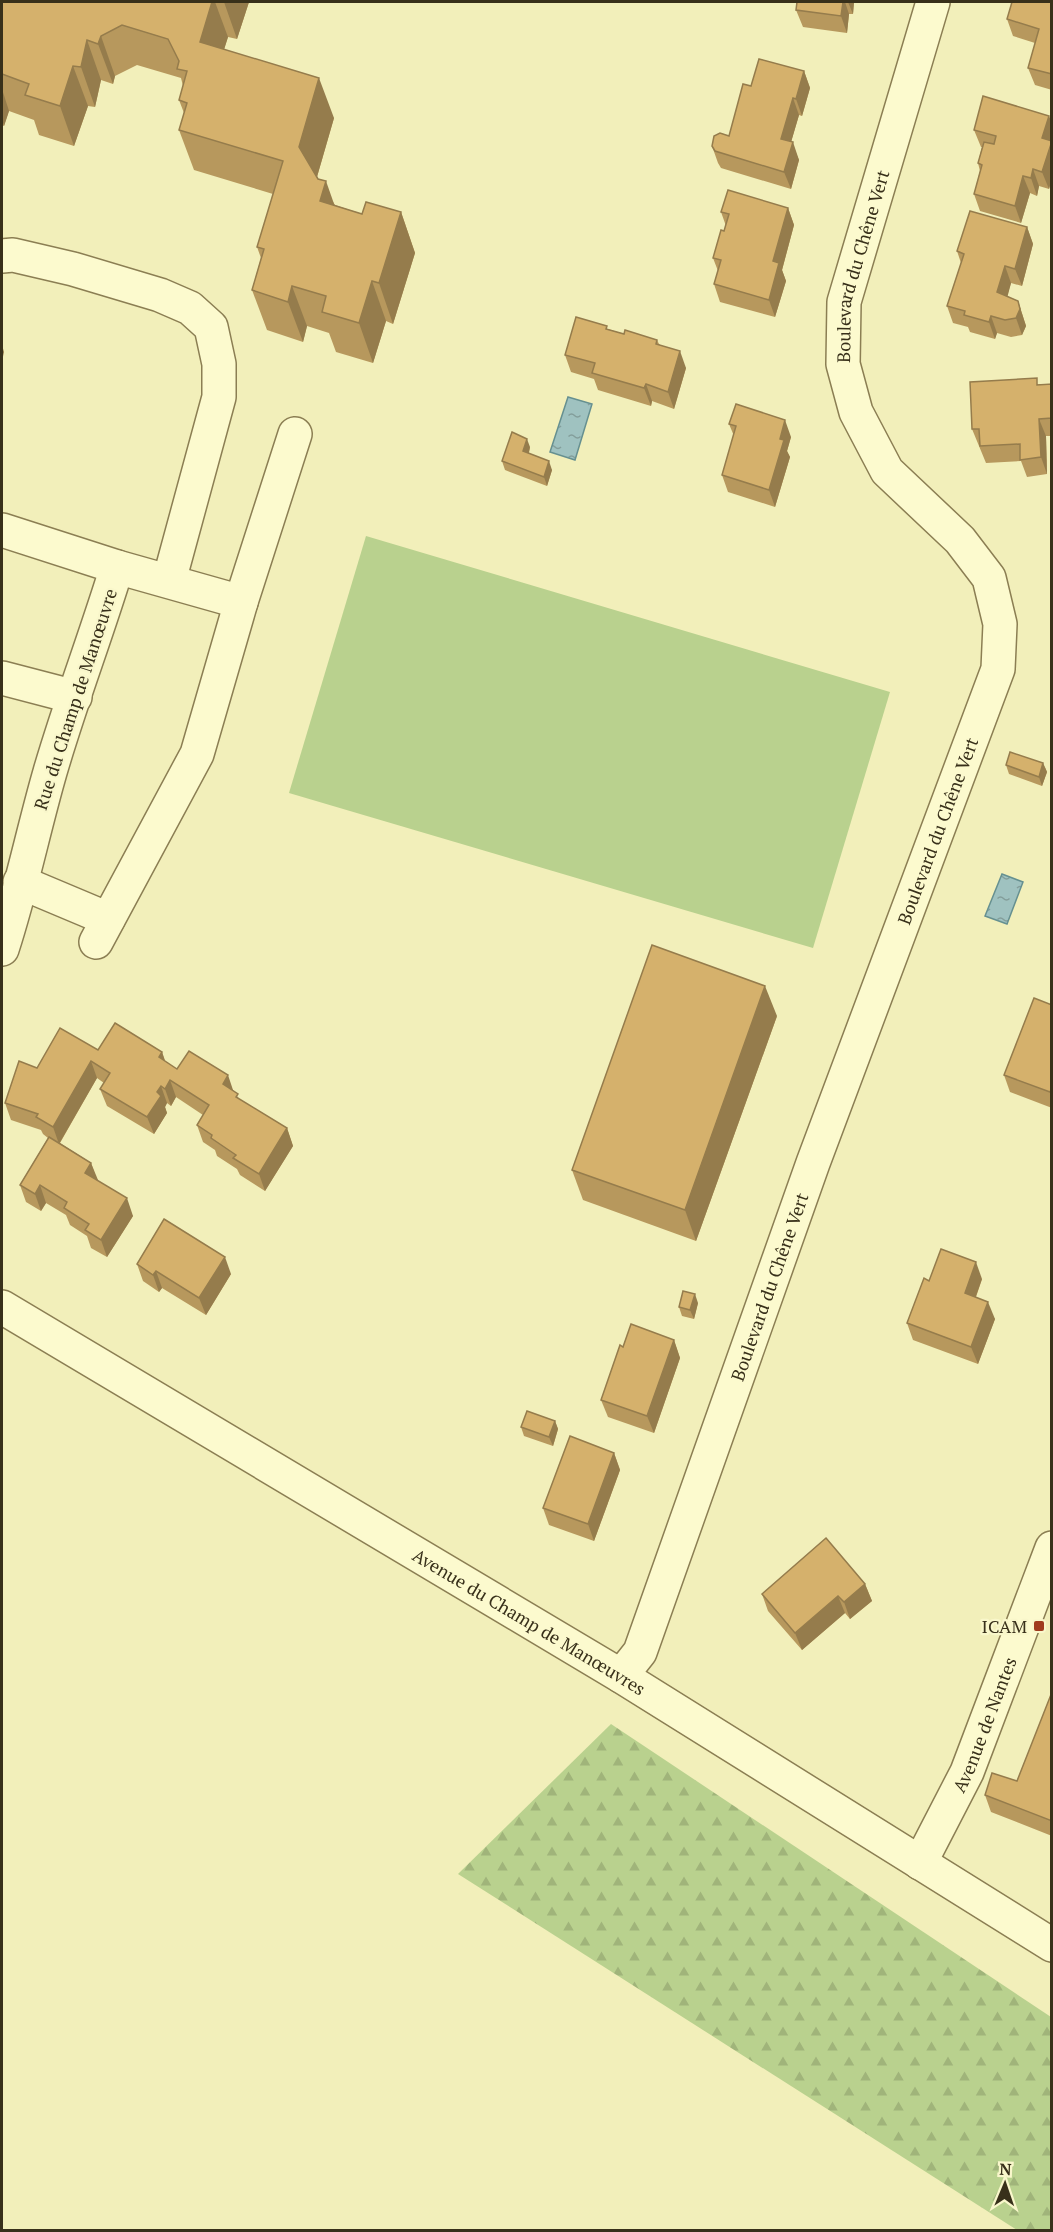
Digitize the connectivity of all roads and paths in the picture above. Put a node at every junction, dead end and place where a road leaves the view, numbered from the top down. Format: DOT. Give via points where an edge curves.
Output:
graph roads {
  1 [pos="933,2"];
  2 [pos="2,256"];
  3 [pos="295,434"];
  4 [pos="2,530"];
  5 [pos="117,567"];
  6 [pos="169,581"];
  7 [pos="241,602"];
  8 [pos="2,678"];
  9 [pos="75,697"];
  10 [pos="20,882"];
  11 [pos="2,949"];
  12 [pos="2,1307"];
  13 [pos="1052,1548"];
  14 [pos="621,1676"];
  15 [pos="920,1863"];
  16 [pos="1052,1945"];
  1 -- 14 [label="street, Boulevard du Chêne Vert" via="844,302 843,364 856,412 887,471 960,540 989,578 1000,624 998,669 813,1162 640,1652"];
  2 -- 6 [label="street" via="73,269 160,295 190,308 211,327 219,364 219,397"];
  3 -- 7 [label="street"];
  4 -- 5 [label="street, Rue du Champ de Manœuvre"];
  5 -- 6 [label="street"];
  5 -- 9 [label="street, Rue du Champ de Manœuvre"];
  6 -- 7 [label="street"];
  7 -- 10 [label="street" via="197,754 102,930"];
  8 -- 9 [label="street"];
  9 -- 10 [label="street, Rue du Champ de Manœuvre"];
  10 -- 11 [label="street, Rue du Champ de Manœuvre"];
  12 -- 14 [label="street, Avenue du Champ de Manœuvres"];
  13 -- 15 [label="street, Avenue de Nantes" via="967,1772"];
  14 -- 15 [label="street, Avenue du Champ de Manœuvres"];
  15 -- 16 [label="street, Avenue du Champ de Manœuvres"];
}
